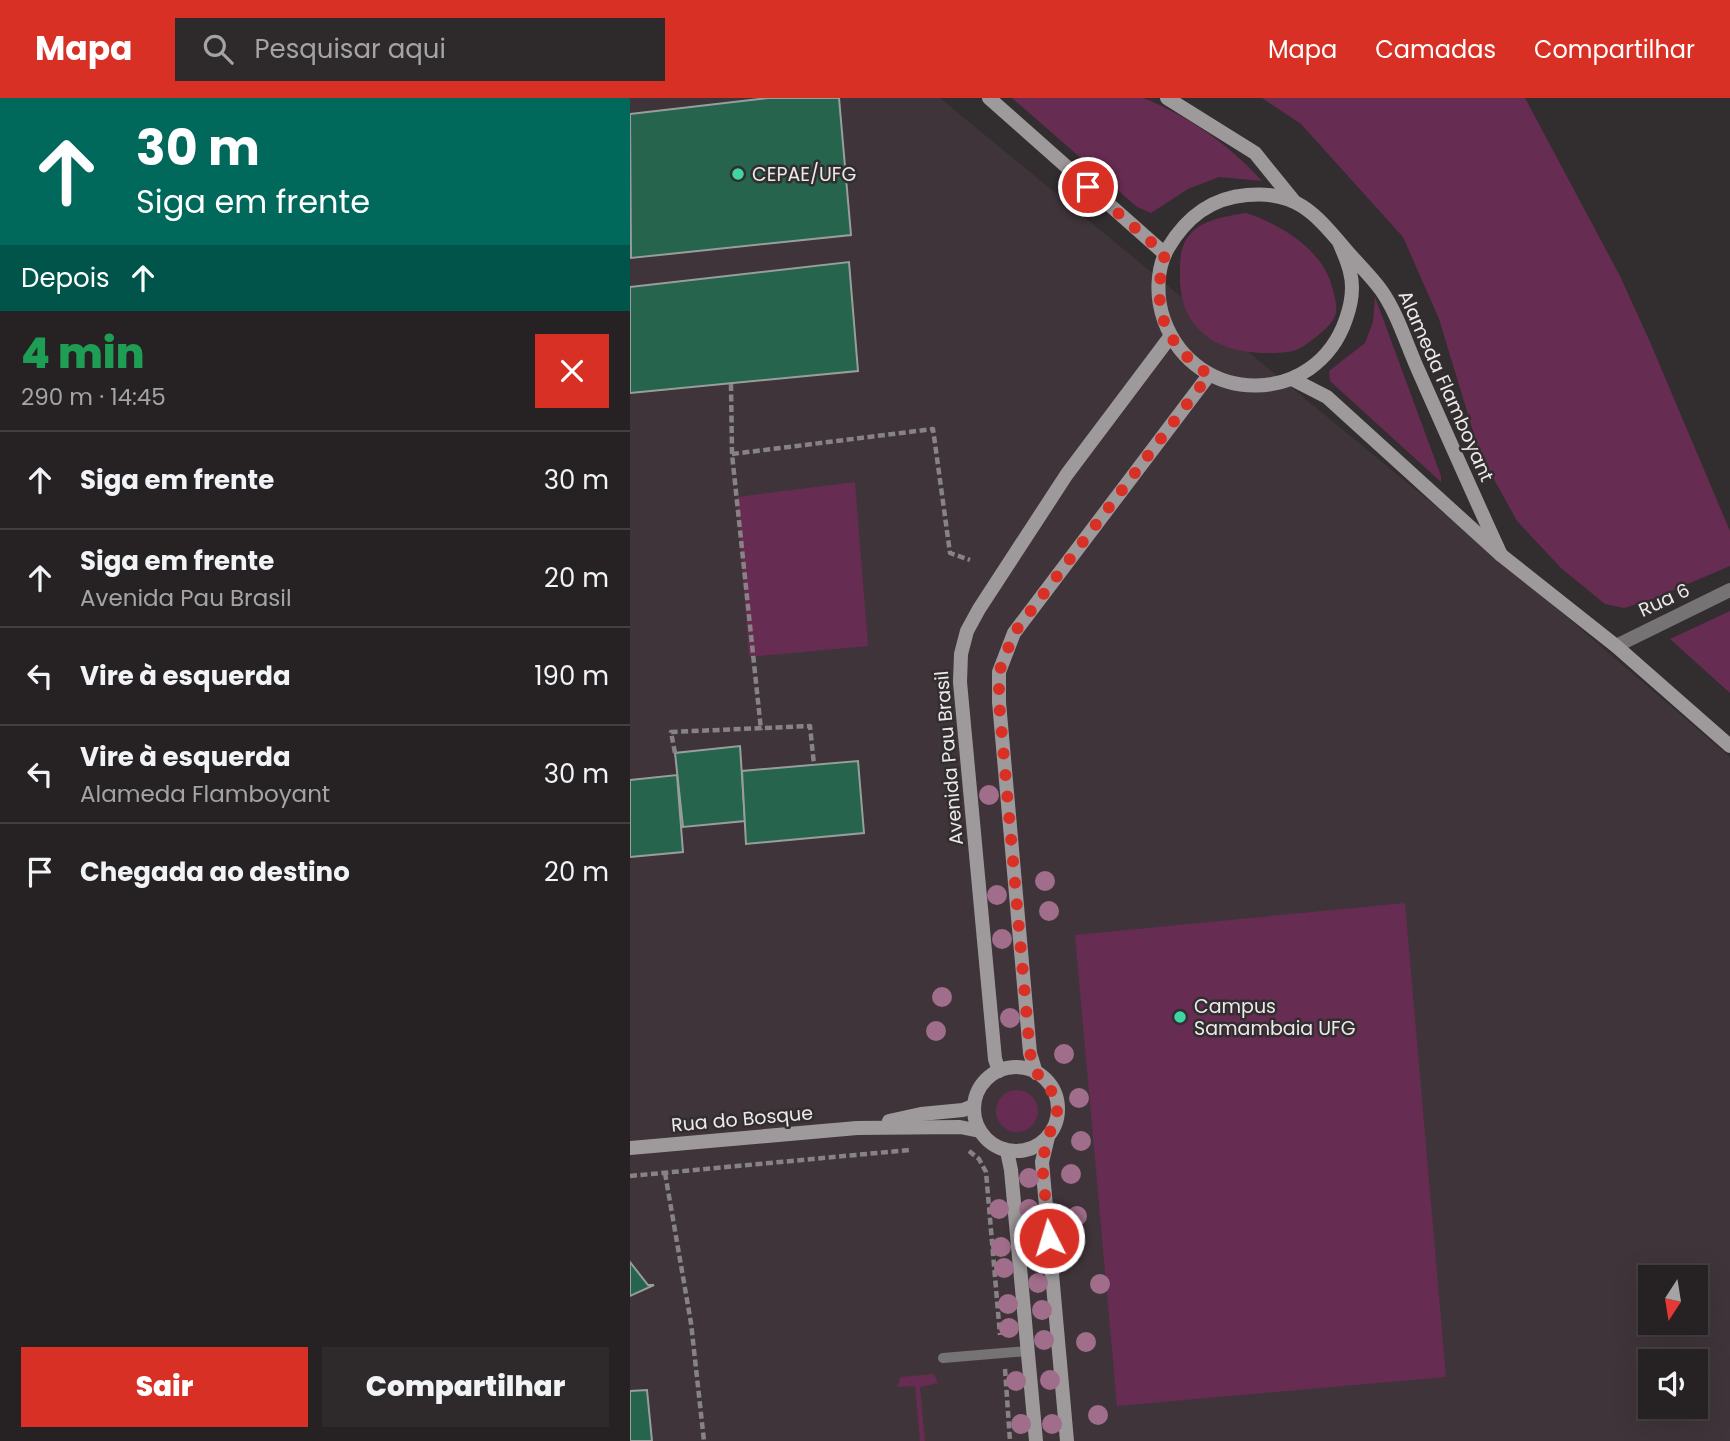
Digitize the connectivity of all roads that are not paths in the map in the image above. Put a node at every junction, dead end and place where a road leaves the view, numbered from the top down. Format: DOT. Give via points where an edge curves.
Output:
graph roads {
  1 [pos="989,98"];
  2 [pos="1167,98"];
  3 [pos="1293,200"];
  4 [pos="1339,242"];
  5 [pos="1165,254"];
  6 [pos="1170,337"];
  7 [pos="1209,375"];
  8 [pos="1293,379"];
  9 [pos="1501,555"];
  10 [pos="1730,590"];
  11 [pos="1616,646"];
  12 [pos="1730,746"];
  13 [pos="999,1071"];
  14 [pos="1036,1073"];
  15 [pos="973,1106"];
  16 [pos="857,1128"];
  17 [pos="979,1131"];
  18 [pos="1048,1137"];
  19 [pos="630,1148"];
  20 [pos="1007,1150"];
  21 [pos="1028,1351"];
  22 [pos="943,1358"];
  23 [pos="1036,1441"];
  24 [pos="1067,1441"];
  1 -- 5 [label="street"];
  2 -- 3 [label="street" via="1255,153"];
  3 -- 4 [label="street" via="1320,218"];
  3 -- 5 [label="street" via="1263,193 1232,196 1204,207 1181,227"];
  4 -- 8 [label="street" via="1351,273 1351,305 1340,336 1320,362"];
  4 -- 9 [label="street, Alameda Flamboyant" via="1382,291"];
  5 -- 6 [label="street" via="1158,281 1160,310"];
  6 -- 7 [label="street" via="1187,359"];
  6 -- 13 [label="street, Avenida Pau Brasil" via="1010,559 967,631 961,654 960,682"];
  7 -- 8 [label="street" via="1236,384 1265,386"];
  7 -- 14 [label="street" via="1014,633 999,672 1030,1053"];
  8 -- 9 [label="street, Alameda Flamboyant" via="1327,397"];
  9 -- 11 [label="street, Alameda Flamboyant"];
  10 -- 11 [label="street, Rua 6"];
  11 -- 12 [label="street, Alameda Flamboyant"];
  13 -- 14 [label="street" via="1011,1068"];
  13 -- 15 [label="street" via="980,1087"];
  14 -- 18 [label="street" via="1057,1102"];
  15 -- 16 [label="street, Rua do Bosque"];
  15 -- 17 [label="street"];
  16 -- 17 [label="street, Rua do Bosque" via="960,1127"];
  16 -- 19 [label="street, Rua do Bosque"];
  17 -- 20 [label="street" via="988,1142"];
  18 -- 20 [label="street" via="1029,1149"];
  18 -- 24 [label="street" via="1042,1162"];
  20 -- 21 [label="street"];
  21 -- 22 [label="lane"];
  21 -- 23 [label="street"];
}
